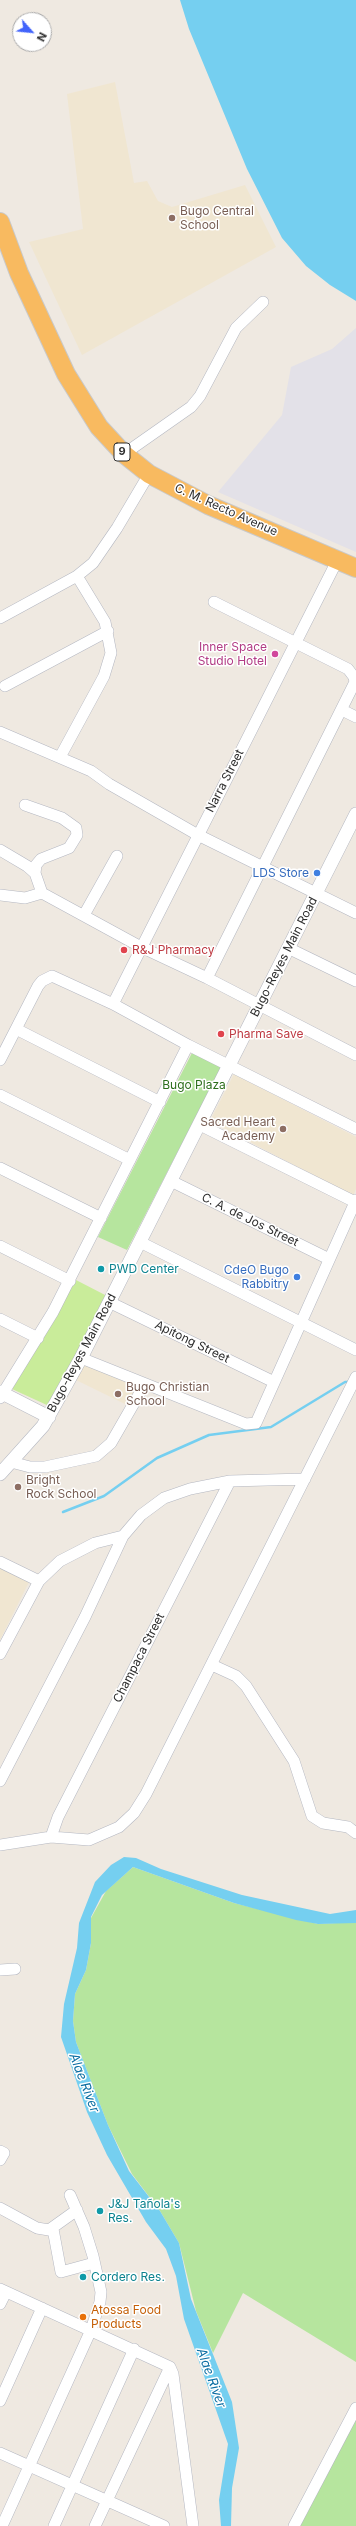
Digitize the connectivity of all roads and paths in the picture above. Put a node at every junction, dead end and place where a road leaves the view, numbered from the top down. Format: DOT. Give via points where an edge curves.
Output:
graph roads {
  1 [pos="0,222"];
  2 [pos="263,302"];
  3 [pos="124,454"];
  4 [pos="149,474"];
  5 [pos="338,559"];
  6 [pos="356,568"];
  7 [pos="77,576"];
  8 [pos="214,602"];
  9 [pos="0,618"];
  10 [pos="108,631"];
  11 [pos="296,642"];
  12 [pos="5,686"];
  13 [pos="342,710"];
  14 [pos="356,717"];
  15 [pos="0,732"];
  16 [pos="60,757"];
  17 [pos="25,805"];
  18 [pos="356,814"];
  19 [pos="198,835"];
  20 [pos="0,850"];
  21 [pos="116,856"];
  22 [pos="261,866"];
  23 [pos="35,873"];
  24 [pos="42,893"];
  25 [pos="315,893"];
  26 [pos="0,895"];
  27 [pos="356,913"];
  28 [pos="84,915"];
  29 [pos="141,947"];
  30 [pos="288,948"];
  31 [pos="207,978"];
  32 [pos="356,981"];
  33 [pos="113,1004"];
  34 [pos="259,1006"];
  35 [pos="16,1029"];
  36 [pos="188,1045"];
  37 [pos="356,1055"];
  38 [pos="0,1060"];
  39 [pos="230,1066"];
  40 [pos="0,1095"];
  41 [pos="160,1102"];
  42 [pos="200,1124"];
  43 [pos="356,1129"];
  44 [pos="130,1160"];
  45 [pos="0,1168"];
  46 [pos="171,1181"];
  47 [pos="355,1201"];
  48 [pos="101,1218"];
  49 [pos="140,1242"];
  50 [pos="0,1246"];
  51 [pos="329,1260"];
  52 [pos="70,1280"];
  53 [pos="109,1302"];
  54 [pos="0,1319"];
  55 [pos="300,1322"];
  56 [pos="38,1338"];
  57 [pos="356,1350"];
  58 [pos="81,1358"];
  59 [pos="274,1382"];
  60 [pos="353,1382"];
  61 [pos="145,1384"];
  62 [pos="1,1394"];
  63 [pos="48,1417"];
  64 [pos="10,1462"];
  65 [pos="0,1474"];
  66 [pos="305,1479"];
  67 [pos="230,1481"];
  68 [pos="123,1536"];
  69 [pos="0,1562"];
  70 [pos="39,1581"];
  71 [pos="0,1654"];
  72 [pos="212,1665"];
  73 [pos="0,1781"];
  74 [pos="356,1833"];
  75 [pos="51,1837"];
  76 [pos="0,1845"];
  77 [pos="15,1969"];
  78 [pos="0,1970"];
  79 [pos="0,2151"];
  80 [pos="0,2160"];
  81 [pos="70,2195"];
  82 [pos="0,2208"];
  83 [pos="77,2210"];
  84 [pos="53,2229"];
  85 [pos="94,2263"];
  86 [pos="3,2291"];
  87 [pos="0,2304"];
  88 [pos="42,2308"];
  89 [pos="91,2330"];
  90 [pos="134,2349"];
  91 [pos="170,2367"];
  92 [pos="0,2401"];
  93 [pos="356,2408"];
  94 [pos="0,2452"];
  95 [pos="30,2464"];
  96 [pos="74,2485"];
  97 [pos="108,2500"];
  98 [pos="141,2522"];
  99 [pos="2,2526"];
  100 [pos="54,2526"];
  101 [pos="95,2526"];
  102 [pos="164,2526"];
  103 [pos="194,2526"];
  104 [pos="294,2526"];
  1 -- 3 [label="highway, C. M. Recto Avenue / 9" via="19,273 66,374 99,427"];
  2 -- 3 [label="street" via="236,328 200,396 191,407"];
  3 -- 4 [label="highway, C. M. Recto Avenue / 9"];
  4 -- 5 [label="highway, C. M. Recto Avenue / 9" via="208,505"];
  4 -- 7 [label="street" via="102,551"];
  5 -- 6 [label="highway, C. M. Recto Avenue / 9"];
  5 -- 11 [label="street, Narra Street"];
  7 -- 9 [label="street"];
  7 -- 10 [label="street" via="101,614"];
  8 -- 11 [label="street"];
  10 -- 12 [label="street"];
  10 -- 16 [label="street" via="111,653 104,676"];
  11 -- 13 [label="street" via="352,672 355,682"];
  11 -- 19 [label="street, Narra Street"];
  13 -- 14 [label="street"];
  13 -- 22 [label="street"];
  15 -- 16 [label="street"];
  16 -- 19 [label="street" via="91,771"];
  17 -- 23 [label="street" via="62,818 76,828 77,835 70,848 41,859 36,865"];
  18 -- 25 [label="street, Bugo-Reyes Main Road"];
  19 -- 22 [label="street"];
  19 -- 29 [label="street, Narra Street"];
  20 -- 23 [label="street"];
  21 -- 28 [label="street"];
  22 -- 25 [label="street"];
  22 -- 31 [label="street"];
  23 -- 24 [label="street"];
  24 -- 26 [label="street" via="25,898"];
  24 -- 28 [label="street"];
  25 -- 27 [label="street"];
  25 -- 30 [label="street, Bugo-Reyes Main Road"];
  28 -- 29 [label="street"];
  29 -- 31 [label="street"];
  29 -- 33 [label="street, Narra Street"];
  30 -- 32 [label="street"];
  30 -- 34 [label="street, Bugo-Reyes Main Road"];
  31 -- 34 [label="street"];
  33 -- 35 [label="street" via="52,976 42,980"];
  33 -- 36 [label="street"];
  34 -- 37 [label="street"];
  34 -- 39 [label="street, Bugo-Reyes Main Road"];
  35 -- 38 [label="street"];
  35 -- 41 [label="street"];
  36 -- 39 [label="street"];
  36 -- 41 [label="street"];
  39 -- 42 [label="street, Bugo-Reyes Main Road"];
  39 -- 43 [label="street"];
  40 -- 44 [label="street"];
  41 -- 44 [label="street"];
  42 -- 46 [label="street, Bugo-Reyes Main Road"];
  42 -- 47 [label="street"];
  44 -- 48 [label="street"];
  45 -- 48 [label="street"];
  46 -- 49 [label="street, Bugo-Reyes Main Road"];
  46 -- 51 [label="street, C. A. de Jos Street"];
  47 -- 51 [label="street"];
  48 -- 52 [label="street"];
  49 -- 53 [label="street, Bugo-Reyes Main Road"];
  49 -- 55 [label="street"];
  50 -- 52 [label="street"];
  51 -- 55 [label="street"];
  52 -- 56 [label="street"];
  53 -- 58 [label="street, Bugo-Reyes Main Road"];
  53 -- 59 [label="street, Apitong Street"];
  54 -- 56 [label="street"];
  55 -- 57 [label="street"];
  55 -- 59 [label="street"];
  56 -- 62 [label="street"];
  58 -- 61 [label="street"];
  58 -- 63 [label="street, Bugo-Reyes Main Road"];
  59 -- 61 [label="street" via="260,1418 251,1425"];
  60 -- 66 [label="street"];
  61 -- 64 [label="street" via="115,1438 96,1456 45,1466 30,1467"];
  62 -- 63 [label="street"];
  63 -- 64 [label="street, Bugo-Reyes Main Road" via="34,1438"];
  64 -- 65 [label="street, Bugo-Reyes Main Road"];
  66 -- 67 [label="street"];
  66 -- 72 [label="street"];
  67 -- 68 [label="street" via="190,1489 164,1498 141,1515"];
  67 -- 75 [label="street, Champaca Street" via="58,1817"];
  68 -- 70 [label="street" via="78,1550 60,1561"];
  68 -- 73 [label="street" via="85,1617"];
  69 -- 70 [label="street"];
  70 -- 71 [label="street"];
  72 -- 74 [label="street" via="236,1676 246,1686 294,1761 312,1816 323,1823 348,1827"];
  72 -- 75 [label="street" via="134,1813 119,1827 89,1840"];
  75 -- 76 [label="street"];
  77 -- 78 [label="street"];
  79 -- 80 [label="street" via="4,2153"];
  81 -- 83 [label="street"];
  82 -- 84 [label="street" via="37,2228"];
  83 -- 84 [label="street"];
  83 -- 85 [label="street"];
  84 -- 85 [label="street" via="61,2272"];
  85 -- 89 [label="street" via="101,2292"];
  86 -- 87 [label="street"];
  86 -- 88 [label="street"];
  88 -- 89 [label="street"];
  88 -- 92 [label="street"];
  89 -- 90 [label="street"];
  89 -- 95 [label="street"];
  90 -- 91 [label="street"];
  90 -- 96 [label="street"];
  91 -- 97 [label="street"];
  91 -- 103 [label="street"];
  93 -- 104 [label="street"];
  94 -- 95 [label="street"];
  95 -- 96 [label="street"];
  95 -- 99 [label="street"];
  96 -- 97 [label="street"];
  96 -- 100 [label="street"];
  97 -- 98 [label="street"];
  97 -- 101 [label="street"];
  98 -- 102 [label="street"];
}
